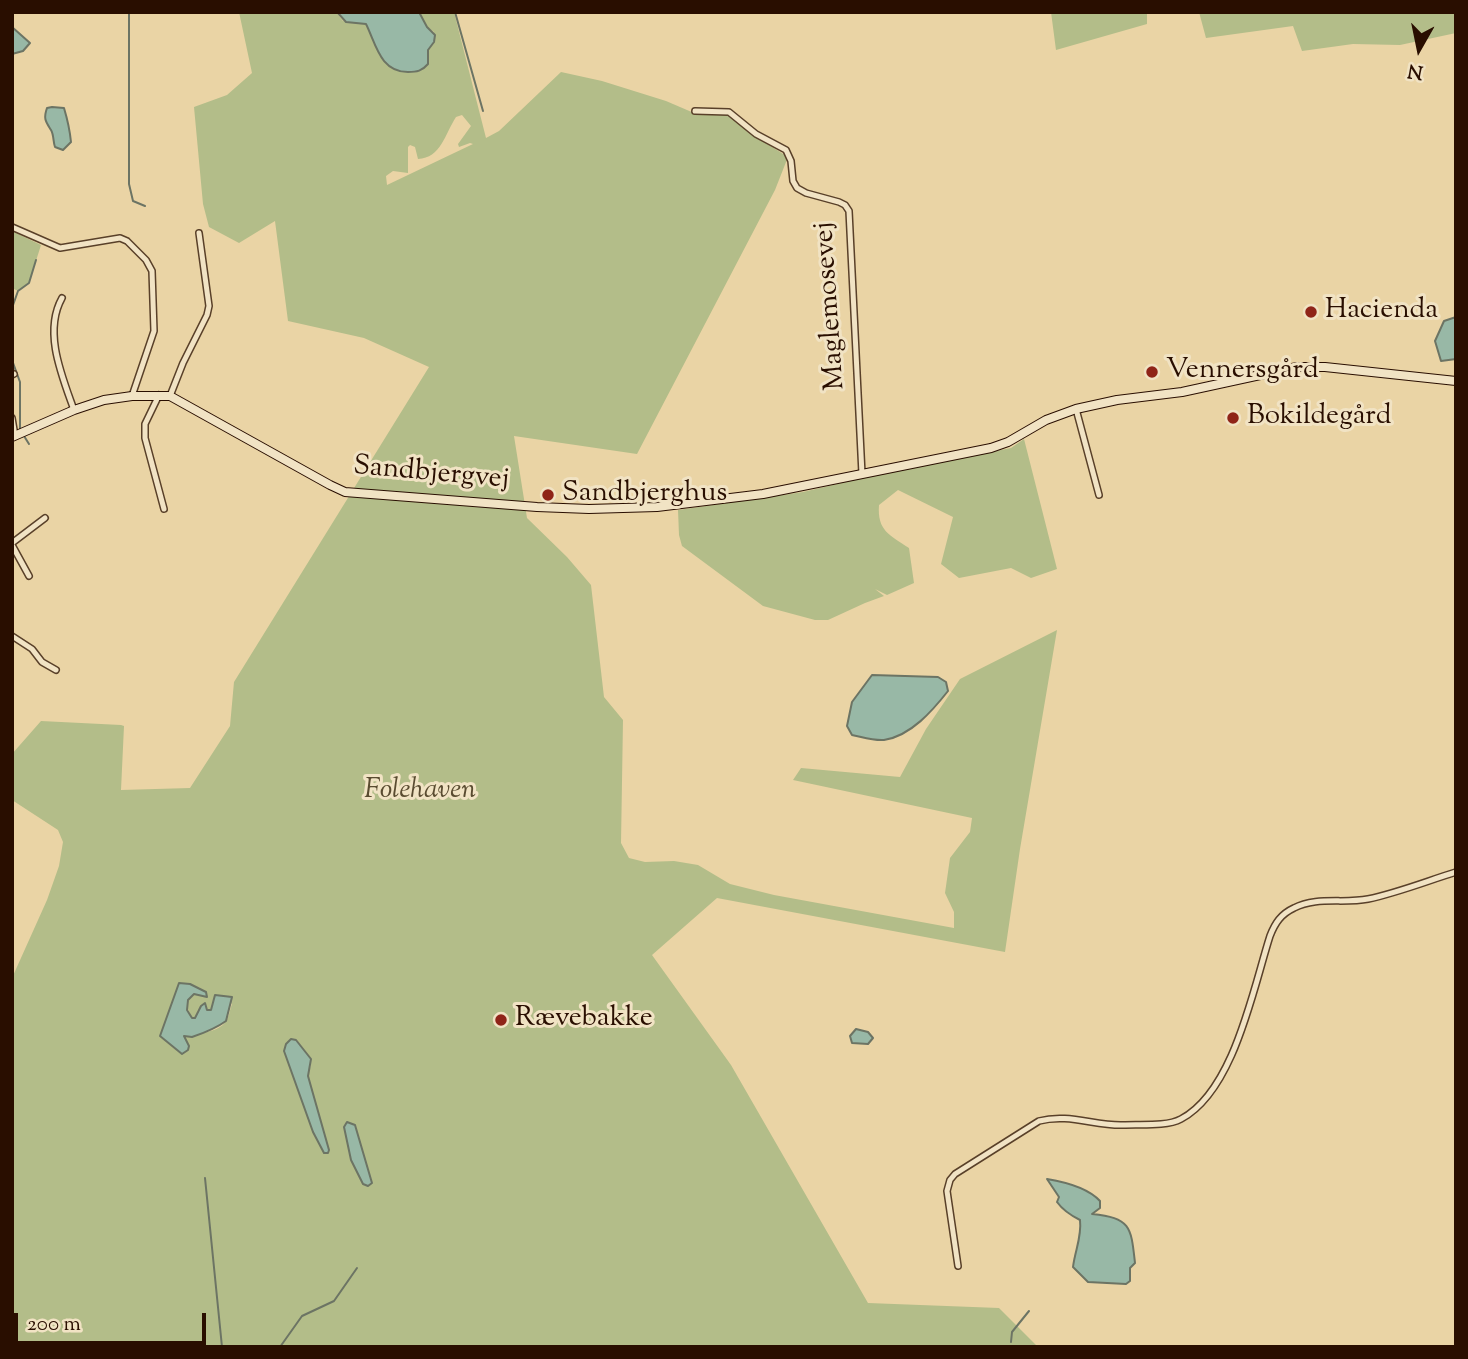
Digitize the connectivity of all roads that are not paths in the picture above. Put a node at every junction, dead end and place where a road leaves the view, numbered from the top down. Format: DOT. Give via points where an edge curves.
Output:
graph roads {
  1 [pos="695,111"];
  2 [pos="12,227"];
  3 [pos="199,233"];
  4 [pos="62,298"];
  5 [pos="1456,382"];
  6 [pos="159,395"];
  7 [pos="132,396"];
  8 [pos="170,396"];
  9 [pos="1076,409"];
  10 [pos="74,410"];
  11 [pos="12,418"];
  12 [pos="14,436"];
  13 [pos="862,474"];
  14 [pos="1099,495"];
  15 [pos="164,509"];
  16 [pos="45,518"];
  17 [pos="12,544"];
  18 [pos="29,576"];
  19 [pos="12,636"];
  20 [pos="56,670"];
  21 [pos="1456,872"];
  22 [pos="958,1266"];
  1 -- 13 [label="street, Maglemosevej" via="729,112 786,150 797,188 839,202 849,211"];
  2 -- 7 [label="street" via="60,248 120,238 146,260 152,271 154,331"];
  3 -- 8 [label="street" via="209,306"];
  4 -- 10 [label="street" via="54,333 57,359"];
  5 -- 9 [label="street, Sandbjergvej" via="1305,366"];
  6 -- 7 [label="street, Sandbjergvej"];
  6 -- 8 [label="street, Sandbjergvej"];
  6 -- 15 [label="street" via="145,424 145,438"];
  7 -- 10 [label="street, Sandbjergvej"];
  8 -- 13 [label="street, Sandbjergvej" via="330,485 360,495 606,509 763,494"];
  9 -- 13 [label="street, Sandbjergvej" via="991,448"];
  9 -- 14 [label="street"];
  10 -- 12 [label="street, Sandbjergvej"];
  11 -- 12 [label="street"];
  16 -- 17 [label="street"];
  17 -- 18 [label="street"];
  19 -- 20 [label="street"];
  21 -- 22 [label="street" via="1370,899 1313,902 1286,912 1270,936 1231,1059 1210,1093 1173,1122 1039,1121 955,1174 947,1191"];
}
